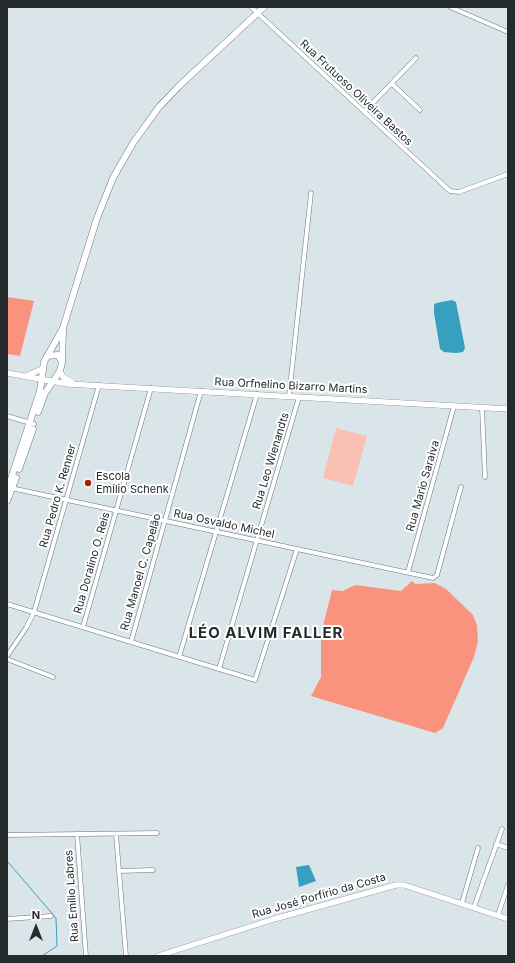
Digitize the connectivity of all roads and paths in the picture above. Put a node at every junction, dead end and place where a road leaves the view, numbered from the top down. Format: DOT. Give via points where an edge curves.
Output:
graph roads {
  1 [pos="251,7"];
  2 [pos="264,7"];
  3 [pos="450,7"];
  4 [pos="257,13"];
  5 [pos="508,32"];
  6 [pos="416,58"];
  7 [pos="392,84"];
  8 [pos="420,110"];
  9 [pos="364,112"];
  10 [pos="508,174"];
  11 [pos="311,193"];
  12 [pos="63,328"];
  13 [pos="47,356"];
  14 [pos="62,362"];
  15 [pos="42,368"];
  16 [pos="60,371"];
  17 [pos="7,374"];
  18 [pos="26,376"];
  19 [pos="42,379"];
  20 [pos="53,382"];
  21 [pos="74,384"];
  22 [pos="99,385"];
  23 [pos="151,388"];
  24 [pos="201,391"];
  25 [pos="257,394"];
  26 [pos="289,396"];
  27 [pos="299,397"];
  28 [pos="454,406"];
  29 [pos="482,408"];
  30 [pos="508,409"];
  31 [pos="7,416"];
  32 [pos="32,423"];
  33 [pos="485,477"];
  34 [pos="461,487"];
  35 [pos="9,489"];
  36 [pos="66,500"];
  37 [pos="7,501"];
  38 [pos="116,510"];
  39 [pos="165,520"];
  40 [pos="216,531"];
  41 [pos="257,540"];
  42 [pos="297,548"];
  43 [pos="408,572"];
  44 [pos="7,604"];
  45 [pos="34,612"];
  46 [pos="83,627"];
  47 [pos="131,642"];
  48 [pos="7,656"];
  49 [pos="179,657"];
  50 [pos="7,660"];
  51 [pos="219,669"];
  52 [pos="53,677"];
  53 [pos="502,829"];
  54 [pos="157,833"];
  55 [pos="77,834"];
  56 [pos="116,834"];
  57 [pos="7,835"];
  58 [pos="496,844"];
  59 [pos="478,848"];
  60 [pos="508,848"];
  61 [pos="153,870"];
  62 [pos="119,871"];
  63 [pos="508,885"];
  64 [pos="462,903"];
  65 [pos="474,907"];
  66 [pos="50,916"];
  67 [pos="498,916"];
  68 [pos="7,919"];
  69 [pos="508,919"];
  70 [pos="86,956"];
  71 [pos="126,956"];
  72 [pos="158,956"];
  1 -- 4 [label="street, Rua Frutuoso Oliveira Bastos"];
  2 -- 4 [label="main road"];
  3 -- 5 [label="street"];
  4 -- 9 [label="street, Rua Frutuoso Oliveira Bastos"];
  4 -- 12 [label="main road" via="178,86 133,143 105,196"];
  6 -- 7 [label="street"];
  7 -- 8 [label="street"];
  7 -- 9 [label="street"];
  9 -- 10 [label="street, Rua Frutuoso Oliveira Bastos" via="450,191 459,192"];
  11 -- 26 [label="street"];
  12 -- 13 [label="main road"];
  12 -- 14 [label="main road"];
  13 -- 14 [label="main road" via="58,355"];
  13 -- 15 [label="main road"];
  14 -- 16 [label="main road"];
  15 -- 18 [label="street"];
  15 -- 19 [label="main road"];
  16 -- 20 [label="main road"];
  16 -- 21 [label="street" via="63,377"];
  17 -- 18 [label="street, Rua Orfnelino Bizarro Martins"];
  18 -- 19 [label="street, Rua Orfnelino Bizarro Martins"];
  19 -- 20 [label="street, Rua Orfnelino Bizarro Martins"];
  19 -- 32 [label="main road"];
  20 -- 21 [label="street, Rua Orfnelino Bizarro Martins"];
  20 -- 32 [label="main road" via="45,393"];
  21 -- 22 [label="street, Rua Orfnelino Bizarro Martins"];
  22 -- 23 [label="street, Rua Orfnelino Bizarro Martins"];
  22 -- 36 [label="street, Rua Pedro K. Renner"];
  23 -- 24 [label="street, Rua Orfnelino Bizarro Martins"];
  23 -- 38 [label="street, Rua Doralino O. Reis"];
  24 -- 25 [label="street, Rua Orfnelino Bizarro Martins"];
  24 -- 39 [label="street, Rua Manoel C. Capelão"];
  25 -- 26 [label="street, Rua Orfnelino Bizarro Martins"];
  25 -- 40 [label="street"];
  26 -- 27 [label="street, Rua Orfnelino Bizarro Martins"];
  27 -- 28 [label="street, Rua Orfnelino Bizarro Martins"];
  27 -- 41 [label="street, Rua Leo Wienandts"];
  28 -- 29 [label="street, Rua Orfnelino Bizarro Martins"];
  28 -- 43 [label="street, Rua Mario Saraiva"];
  29 -- 30 [label="street, Rua Orfnelino Bizarro Martins"];
  29 -- 33 [label="street"];
  31 -- 32 [label="street"];
  32 -- 35 [label="main road"];
  34 -- 43 [label="street, Rua Osvaldo Michel" via="436,577"];
  35 -- 36 [label="street, Rua Osvaldo Michel"];
  35 -- 37 [label="main road"];
  36 -- 38 [label="street, Rua Osvaldo Michel"];
  36 -- 45 [label="street, Rua Pedro K. Renner"];
  38 -- 39 [label="street, Rua Osvaldo Michel"];
  38 -- 46 [label="street, Rua Doralino O. Reis"];
  39 -- 40 [label="street, Rua Osvaldo Michel"];
  39 -- 47 [label="street, Rua Manoel C. Capelão"];
  40 -- 41 [label="street, Rua Osvaldo Michel"];
  40 -- 49 [label="street"];
  41 -- 42 [label="street, Rua Osvaldo Michel"];
  41 -- 51 [label="street, Rua Leo Wienandts"];
  42 -- 43 [label="street, Rua Osvaldo Michel"];
  42 -- 51 [label="street" via="255,680"];
  44 -- 45 [label="street"];
  45 -- 46 [label="street"];
  45 -- 48 [label="street, Rua Pedro K. Renner"];
  46 -- 47 [label="street"];
  47 -- 49 [label="street"];
  49 -- 51 [label="street"];
  50 -- 52 [label="street"];
  53 -- 58 [label="street"];
  54 -- 56 [label="street"];
  55 -- 56 [label="street"];
  55 -- 57 [label="street"];
  55 -- 70 [label="street, Rua Emílio Labres"];
  56 -- 62 [label="street"];
  58 -- 60 [label="street"];
  58 -- 65 [label="street"];
  59 -- 64 [label="street"];
  61 -- 62 [label="street"];
  62 -- 71 [label="street"];
  63 -- 67 [label="street"];
  64 -- 65 [label="street, Rua José Porfírio da Costa"];
  64 -- 72 [label="street, Rua José Porfírio da Costa" via="404,885 396,885 274,919"];
  65 -- 67 [label="street, Rua José Porfírio da Costa"];
  66 -- 68 [label="street"];
  67 -- 69 [label="street, Rua José Porfírio da Costa"];
}
